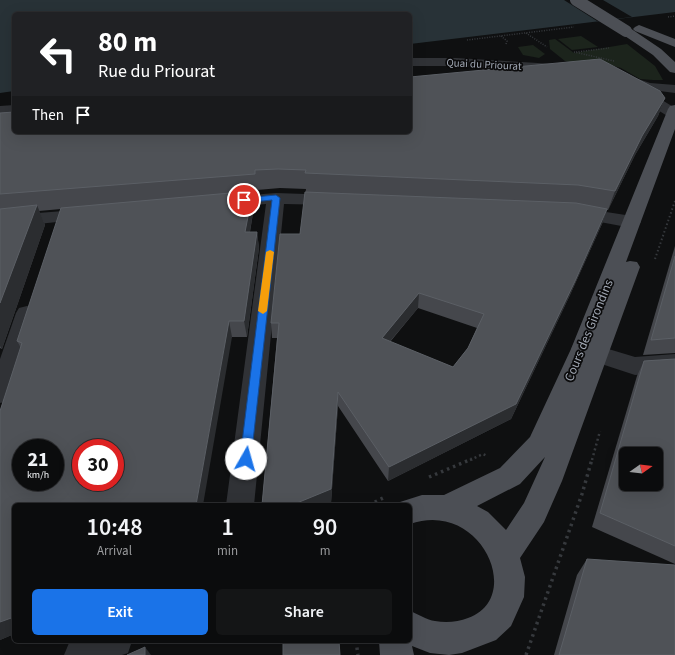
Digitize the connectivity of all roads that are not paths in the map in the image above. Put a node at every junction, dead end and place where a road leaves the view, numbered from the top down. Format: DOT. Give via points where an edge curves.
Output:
graph roads {
  1 [pos="576,0"];
  2 [pos="591,0"];
  3 [pos="675,42"];
  4 [pos="657,52"];
  5 [pos="412,62"];
  6 [pos="561,68"];
  7 [pos="675,69"];
  8 [pos="675,89"];
  9 [pos="12,109"];
  10 [pos="0,110"];
  11 [pos="674,111"];
  12 [pos="675,144"];
  13 [pos="276,198"];
  14 [pos="348,201"];
  15 [pos="205,204"];
  16 [pos="556,211"];
  17 [pos="104,213"];
  18 [pos="58,217"];
  19 [pos="0,222"];
  20 [pos="632,222"];
  21 [pos="51,239"];
  22 [pos="32,298"];
  23 [pos="590,352"];
  24 [pos="675,363"];
  25 [pos="0,394"];
  26 [pos="240,503"];
  27 [pos="448,508"];
  28 [pos="412,510"];
  29 [pos="505,554"];
  30 [pos="412,628"];
  31 [pos="111,643"];
  32 [pos="395,643"];
  33 [pos="471,645"];
  34 [pos="81,655"];
  35 [pos="397,655"];
  1 -- 4 [label="main road, bridge"];
  2 -- 3 [label="main road" via="639,29"];
  3 -- 4 [label="main road" via="663,45"];
  4 -- 7 [label="main road"];
  5 -- 6 [label="street, Quai du Priourat"];
  8 -- 11 [label="street" via="640,85 613,74 634,90"];
  9 -- 10 [label="street"];
  11 -- 20 [label="main road, Cours des Girondins"];
  12 -- 23 [label="main road, Cours des Girondins"];
  13 -- 14 [label="street"];
  13 -- 15 [label="street"];
  13 -- 26 [label="street"];
  16 -- 20 [label="street" via="572,211"];
  17 -- 18 [label="street"];
  18 -- 19 [label="street"];
  18 -- 21 [label="street"];
  20 -- 23 [label="main road, Cours des Girondins"];
  22 -- 25 [label="street"];
  23 -- 24 [label="street" via="635,366"];
  23 -- 27 [label="main road, Cours des Girondins" via="540,444 510,476"];
  23 -- 29 [label="main road, Cours des Girondins" via="543,495"];
  27 -- 28 [label="main road" via="432,506"];
  27 -- 29 [label="main road" via="465,513 481,523 495,537"];
  29 -- 33 [label="main road" via="510,573 509,592 503,610"];
  30 -- 33 [label="main road" via="428,636"];
  31 -- 34 [label="street"];
  32 -- 35 [label="main road"];
}
